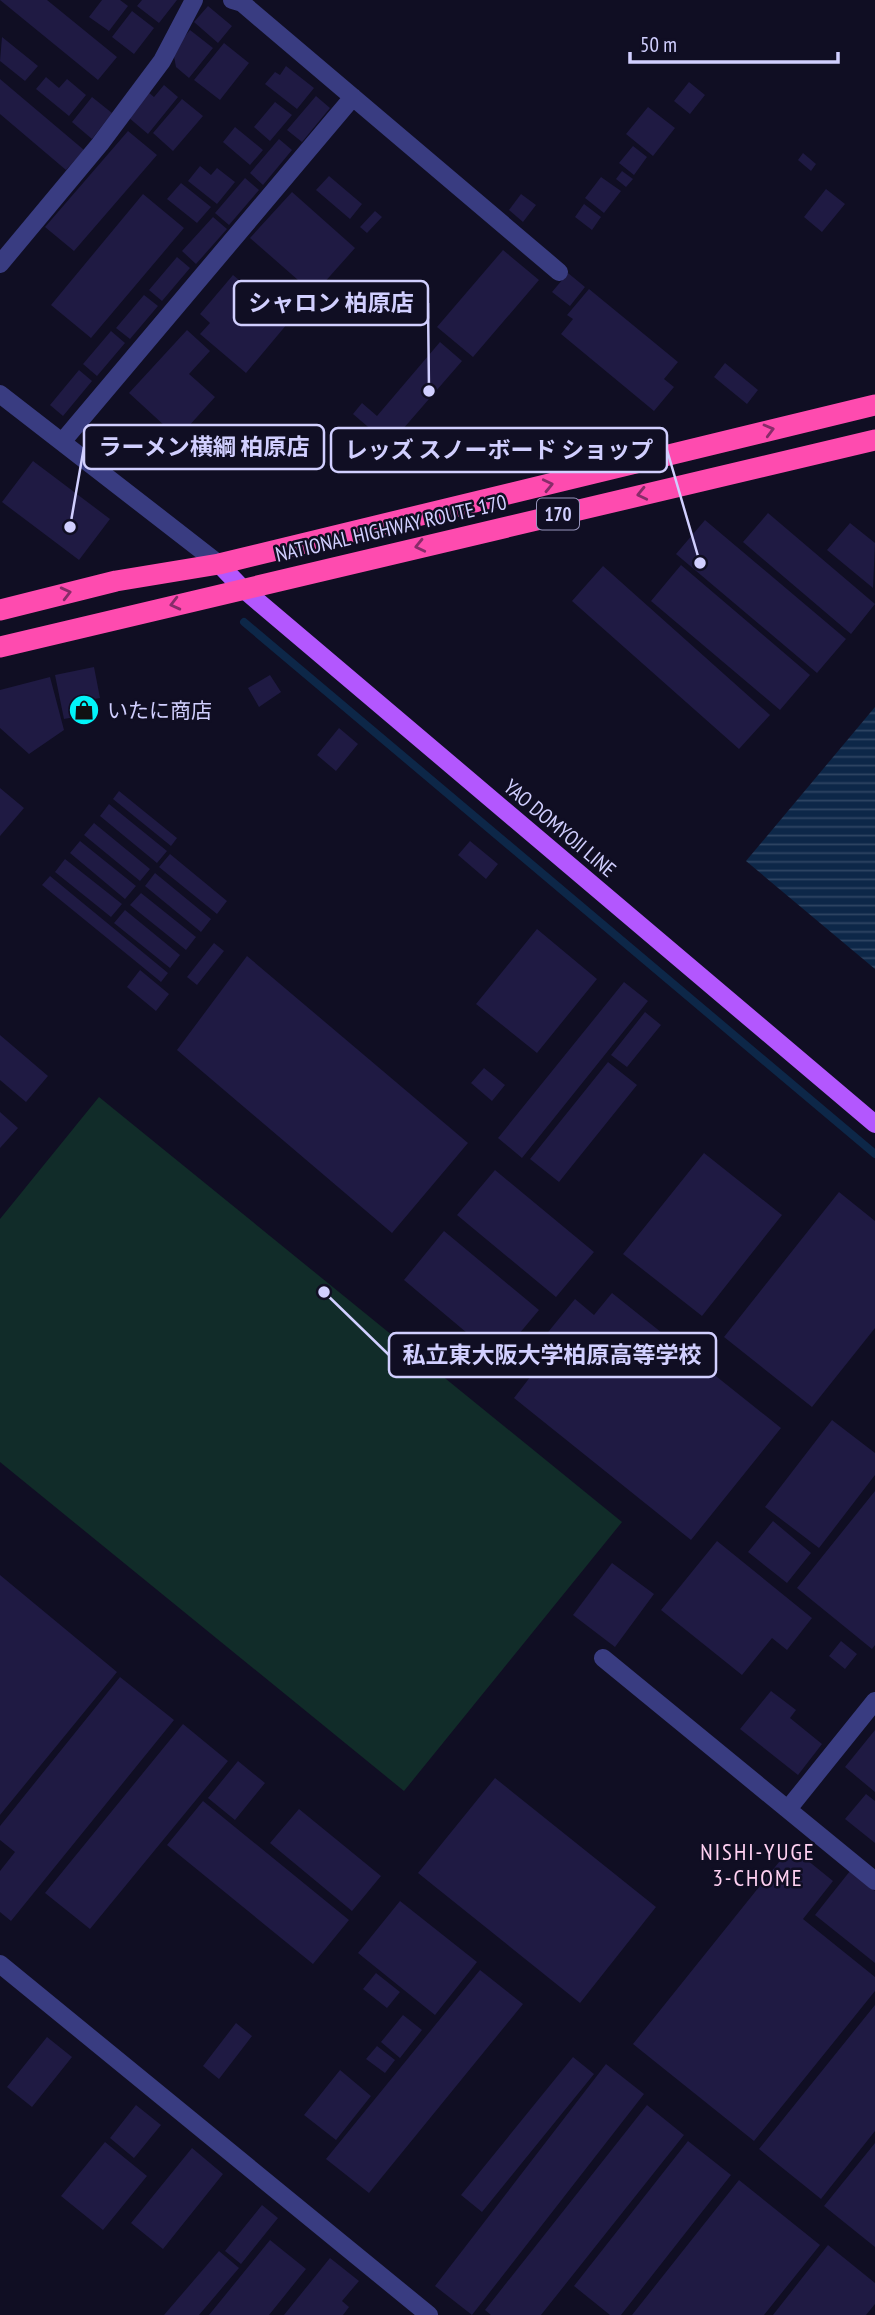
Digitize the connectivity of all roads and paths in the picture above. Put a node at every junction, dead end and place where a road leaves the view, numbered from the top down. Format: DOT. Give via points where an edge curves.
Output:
graph roads {
  1 [pos="194,0"];
  2 [pos="232,0"];
  3 [pos="353,97"];
  4 [pos="0,264"];
  5 [pos="559,272"];
  6 [pos="0,394"];
  7 [pos="875,405"];
  8 [pos="875,440"];
  9 [pos="62,442"];
  10 [pos="219,564"];
  11 [pos="242,588"];
  12 [pos="0,610"];
  13 [pos="0,647"];
  14 [pos="875,1124"];
  15 [pos="603,1658"];
  16 [pos="875,1702"];
  17 [pos="788,1809"];
  18 [pos="875,1881"];
  19 [pos="0,1964"];
  20 [pos="429,2315"];
  1 -- 4 [label="street" via="162,61"];
  2 -- 3 [label="street"];
  3 -- 5 [label="street"];
  3 -- 9 [label="street"];
  6 -- 9 [label="street"];
  10 -- 7 [label="highway, NATIONAL HIGHWAY ROUTE 170 / 170, one-way"];
  8 -- 11 [label="highway, NATIONAL HIGHWAY ROUTE 170 / 170, one-way"];
  9 -- 10 [label="street"];
  10 -- 11 [label="main road, YAO DOMYOJI LINE"];
  12 -- 10 [label="highway, NATIONAL HIGHWAY ROUTE 170 / 170, one-way" via="116,581"];
  11 -- 13 [label="highway, NATIONAL HIGHWAY ROUTE 170 / 170, one-way"];
  11 -- 14 [label="main road, YAO DOMYOJI LINE"];
  15 -- 17 [label="street"];
  16 -- 17 [label="street"];
  17 -- 18 [label="street"];
  19 -- 20 [label="street"];
}
